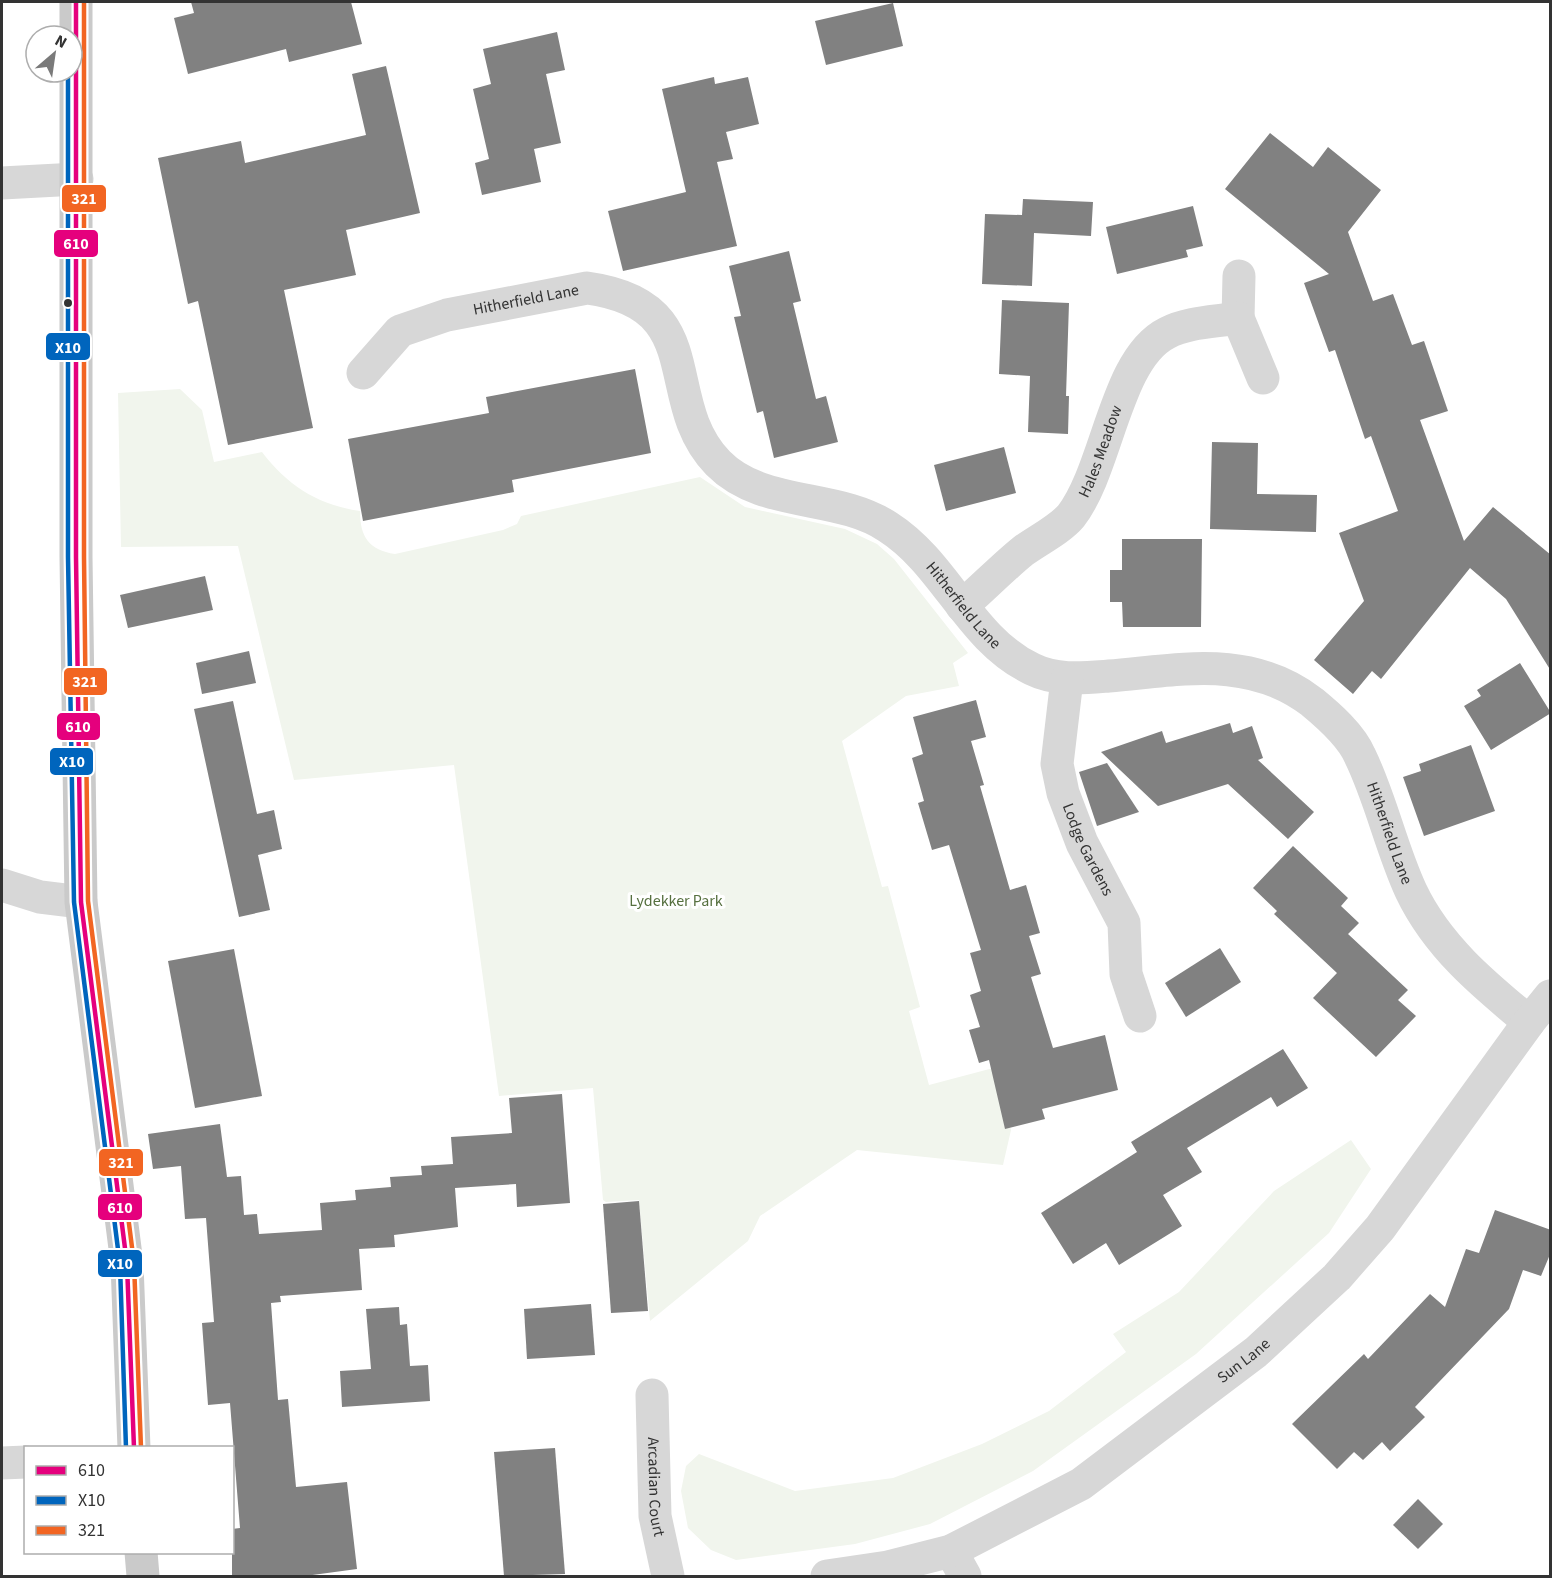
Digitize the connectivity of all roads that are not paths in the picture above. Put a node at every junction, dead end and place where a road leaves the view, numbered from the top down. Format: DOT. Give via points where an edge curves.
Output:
graph roads {
  1 [pos="76,2"];
  2 [pos="77,179"];
  3 [pos="2,183"];
  4 [pos="1239,276"];
  5 [pos="1238,318"];
  6 [pos="363,373"];
  7 [pos="1263,378"];
  8 [pos="962,606"];
  9 [pos="1067,679"];
  10 [pos="2,885"];
  11 [pos="81,902"];
  12 [pos="1551,996"];
  13 [pos="1140,1016"];
  14 [pos="1529,1022"];
  15 [pos="652,1395"];
  16 [pos="134,1446"];
  17 [pos="24,1462"];
  18 [pos="2,1463"];
  19 [pos="141,1554"];
  20 [pos="958,1564"];
  21 [pos="143,1576"];
  22 [pos="668,1576"];
  23 [pos="827,1576"];
  1 -- 2 [label="main road"];
  2 -- 3 [label="street"];
  2 -- 11 [label="main road" via="75,556"];
  4 -- 5 [label="street"];
  5 -- 7 [label="street"];
  5 -- 8 [label="street, Hales Meadow" via="1194,324 1166,333 1148,349 1131,372 1093,477 1070,517 1023,551"];
  6 -- 8 [label="street, Hitherfield Lane" via="400,331 447,315 587,288 627,298 647,311 669,334 695,426 703,445 719,465 742,481 768,491 852,510 885,524 908,541"];
  8 -- 9 [label="street, Hitherfield Lane" via="996,646 1014,659 1034,671"];
  9 -- 13 [label="street, Lodge Gardens" via="1058,742 1061,783 1082,843 1124,923 1126,974"];
  9 -- 14 [label="street, Hitherfield Lane" via="1221,667 1254,673 1311,702 1339,727 1359,753 1411,891 1446,947"];
  10 -- 11 [label="street" via="40,897"];
  11 -- 16 [label="main road" via="127,1264"];
  12 -- 14 [label="street, Sun Lane"];
  14 -- 20 [label="street, Sun Lane" via="1380,1228 1313,1300 1256,1352 1081,1484"];
  15 -- 22 [label="street, Arcadian Court" via="656,1516"];
  17 -- 18 [label="street"];
  19 -- 21 [label="main road"];
  20 -- 23 [label="street, Sun Lane" via="888,1567"];
}
